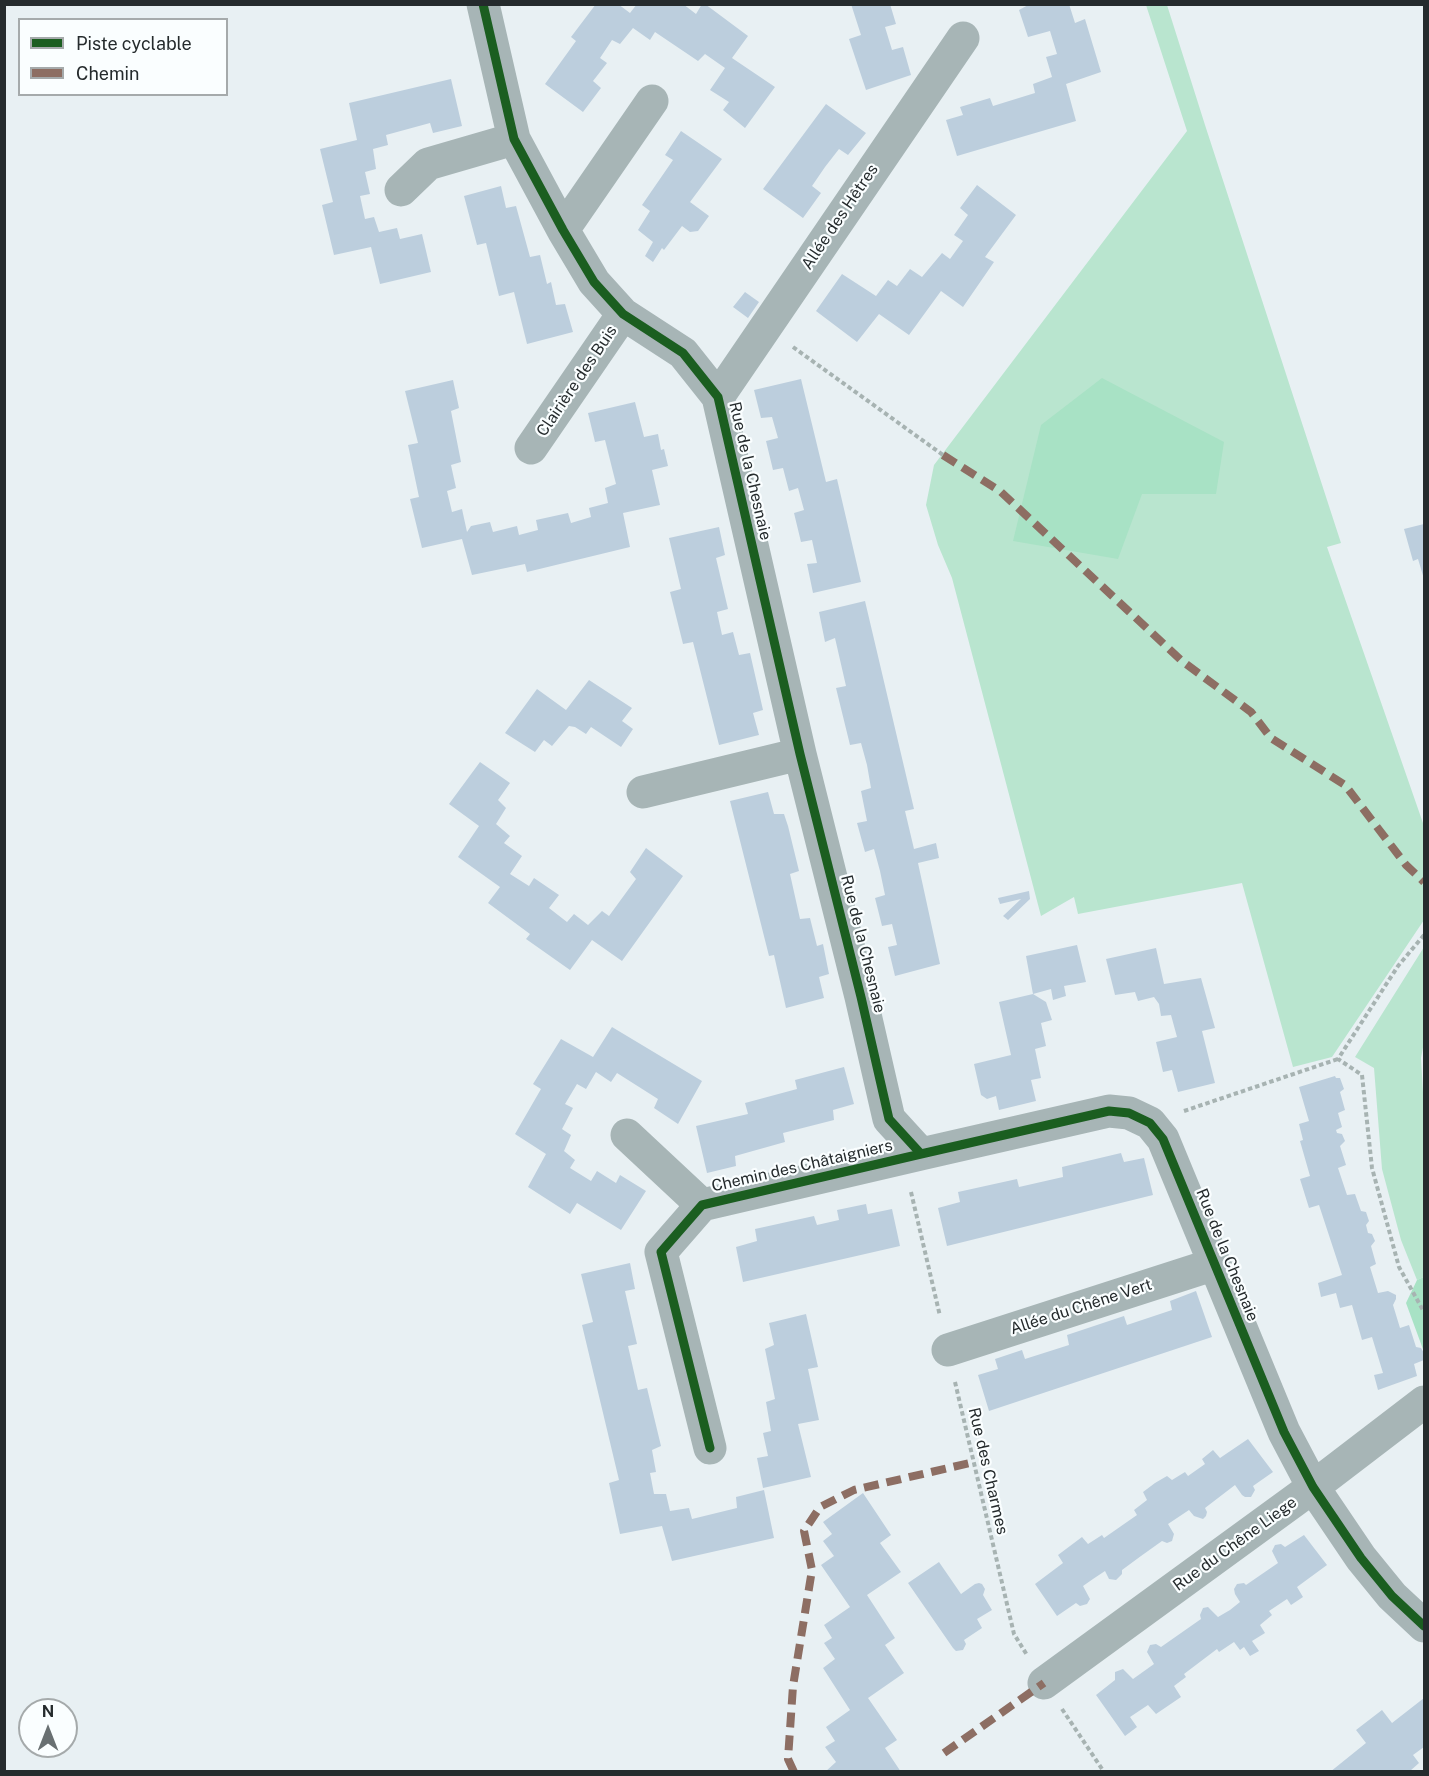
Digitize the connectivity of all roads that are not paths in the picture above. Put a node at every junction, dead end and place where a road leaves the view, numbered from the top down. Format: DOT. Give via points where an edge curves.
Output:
graph roads {
  1 [pos="483,4"];
  2 [pos="963,38"];
  3 [pos="652,101"];
  4 [pos="514,139"];
  5 [pos="401,190"];
  6 [pos="563,230"];
  7 [pos="623,314"];
  8 [pos="718,397"];
  9 [pos="531,448"];
  10 [pos="800,754"];
  11 [pos="643,792"];
  12 [pos="627,1135"];
  13 [pos="921,1154"];
  14 [pos="702,1205"];
  15 [pos="1215,1264"];
  16 [pos="948,1350"];
  17 [pos="1425,1402"];
  18 [pos="710,1448"];
  19 [pos="1313,1486"];
  20 [pos="1425,1626"];
  21 [pos="1044,1683"];
  1 -- 4 [label="street, Rue de la Chesnaie"];
  2 -- 8 [label="street, Allée des Hêtres"];
  3 -- 6 [label="street"];
  4 -- 5 [label="street" via="428,164"];
  4 -- 6 [label="street, Rue de la Chesnaie"];
  6 -- 7 [label="street, Rue de la Chesnaie" via="594,282"];
  7 -- 8 [label="street, Rue de la Chesnaie" via="683,353"];
  7 -- 9 [label="street, Clairière des Buis"];
  8 -- 10 [label="street, Rue de la Chesnaie"];
  10 -- 11 [label="street"];
  10 -- 13 [label="street, Rue de la Chesnaie" via="889,1119"];
  12 -- 14 [label="street, Chemin des Châtaigniers"];
  13 -- 14 [label="street, Chemin des Châtaigniers"];
  13 -- 15 [label="street, Rue de la Chesnaie" via="1109,1111 1129,1113 1150,1123 1163,1139"];
  14 -- 18 [label="street, Chemin des Châtaigniers" via="661,1252"];
  15 -- 16 [label="street, Allée du Chêne Vert"];
  15 -- 19 [label="street, Rue de la Chesnaie" via="1284,1432"];
  17 -- 19 [label="street, Rue du Chêne Liege"];
  19 -- 20 [label="street, Rue de la Chesnaie" via="1361,1558 1392,1596"];
  19 -- 21 [label="street, Rue du Chêne Liege"];
}
